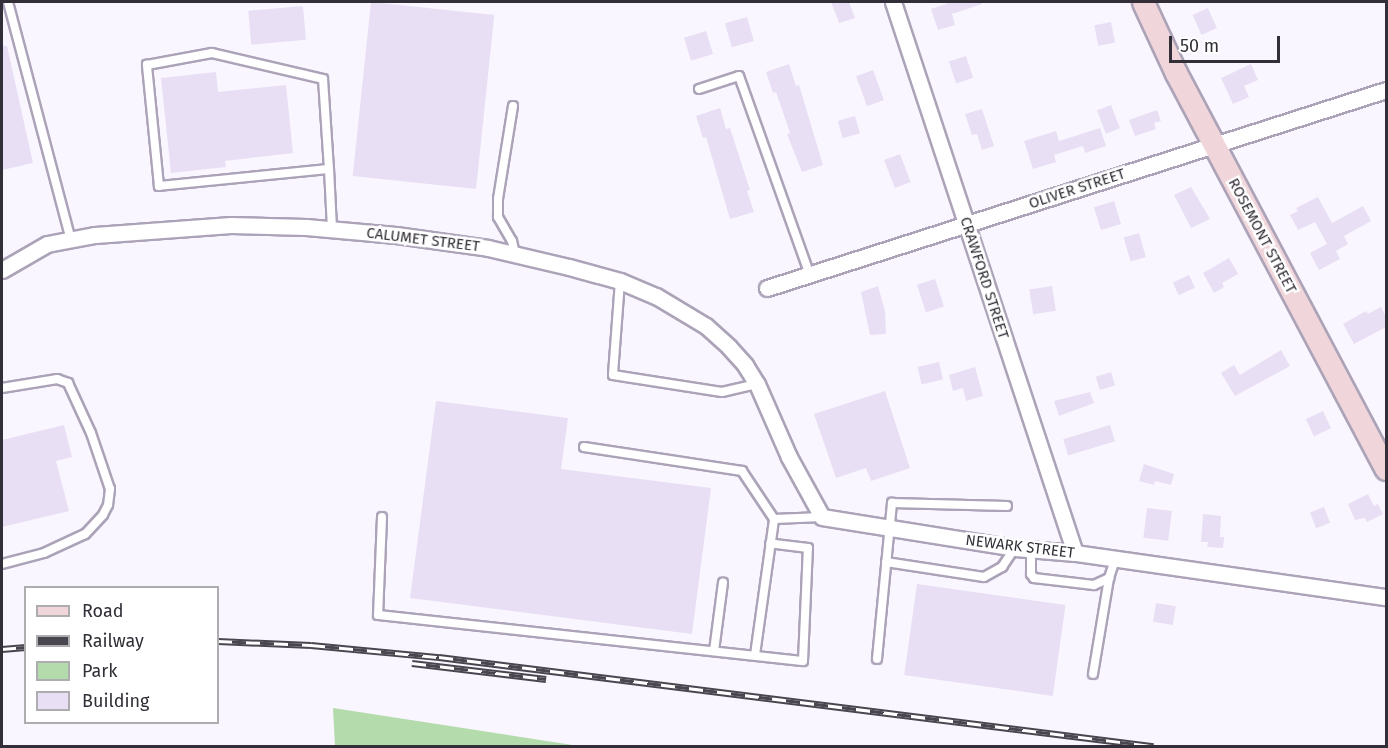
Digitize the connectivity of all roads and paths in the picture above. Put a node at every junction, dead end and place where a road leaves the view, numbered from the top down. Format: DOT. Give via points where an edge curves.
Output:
graph roads {
  1 [pos="8,2"];
  2 [pos="894,2"];
  3 [pos="1143,2"];
  4 [pos="699,89"];
  5 [pos="1386,90"];
  6 [pos="513,106"];
  7 [pos="1214,145"];
  8 [pos="329,169"];
  9 [pos="967,225"];
  10 [pos="332,229"];
  11 [pos="71,240"];
  12 [pos="515,254"];
  13 [pos="2,270"];
  14 [pos="810,275"];
  15 [pos="620,281"];
  16 [pos="767,288"];
  17 [pos="757,384"];
  18 [pos="2,388"];
  19 [pos="584,447"];
  20 [pos="1386,469"];
  21 [pos="1007,506"];
  22 [pos="382,517"];
  23 [pos="822,517"];
  24 [pos="774,519"];
  25 [pos="889,529"];
  26 [pos="770,543"];
  27 [pos="1023,548"];
  28 [pos="1075,554"];
  29 [pos="1115,559"];
  30 [pos="886,562"];
  31 [pos="2,564"];
  32 [pos="1109,578"];
  33 [pos="723,583"];
  34 [pos="1386,597"];
  35 [pos="714,651"];
  36 [pos="755,656"];
  37 [pos="877,659"];
  38 [pos="1093,674"];
  1 -- 11 [label="lane"];
  2 -- 9 [label="street, CRAWFORD STREET"];
  3 -- 7 [label="main road, ROSEMONT STREET"];
  4 -- 14 [label="lane" via="739,76"];
  5 -- 7 [label="street, OLIVER STREET"];
  6 -- 12 [label="lane" via="498,217"];
  7 -- 9 [label="street, OLIVER STREET"];
  7 -- 20 [label="main road, ROSEMONT STREET"];
  8 -- 8 [label="lane" via="323,79 212,54 147,65 159,186"];
  8 -- 10 [label="lane"];
  9 -- 14 [label="street, OLIVER STREET"];
  9 -- 28 [label="street, CRAWFORD STREET"];
  10 -- 11 [label="street, CALUMET STREET" via="231,225"];
  10 -- 12 [label="street, CALUMET STREET"];
  11 -- 13 [label="street, CALUMET STREET" via="47,244"];
  12 -- 15 [label="street, CALUMET STREET"];
  14 -- 16 [label="street, OLIVER STREET"];
  15 -- 17 [label="street, CALUMET STREET" via="706,326 745,365"];
  15 -- 17 [label="lane" via="613,375 722,392"];
  17 -- 23 [label="street" via="789,457"];
  18 -- 31 [label="lane" via="57,379 68,383 110,489 108,505 85,534 44,553"];
  19 -- 24 [label="lane" via="742,471"];
  21 -- 25 [label="lane" via="892,503"];
  22 -- 35 [label="lane" via="378,615"];
  23 -- 24 [label="lane"];
  23 -- 25 [label="street, NEWARK STREET"];
  24 -- 26 [label="lane"];
  25 -- 27 [label="street, NEWARK STREET"];
  25 -- 30 [label="lane"];
  26 -- 36 [label="lane"];
  26 -- 36 [label="lane" via="808,548 803,661"];
  27 -- 28 [label="street, NEWARK STREET"];
  27 -- 30 [label="lane" via="984,577"];
  27 -- 32 [label="lane" via="1034,578 1094,585"];
  28 -- 29 [label="street, NEWARK STREET"];
  29 -- 32 [label="lane"];
  29 -- 34 [label="street, NEWARK STREET"];
  30 -- 37 [label="lane"];
  32 -- 38 [label="lane"];
  33 -- 35 [label="lane"];
  35 -- 36 [label="lane"];
}
